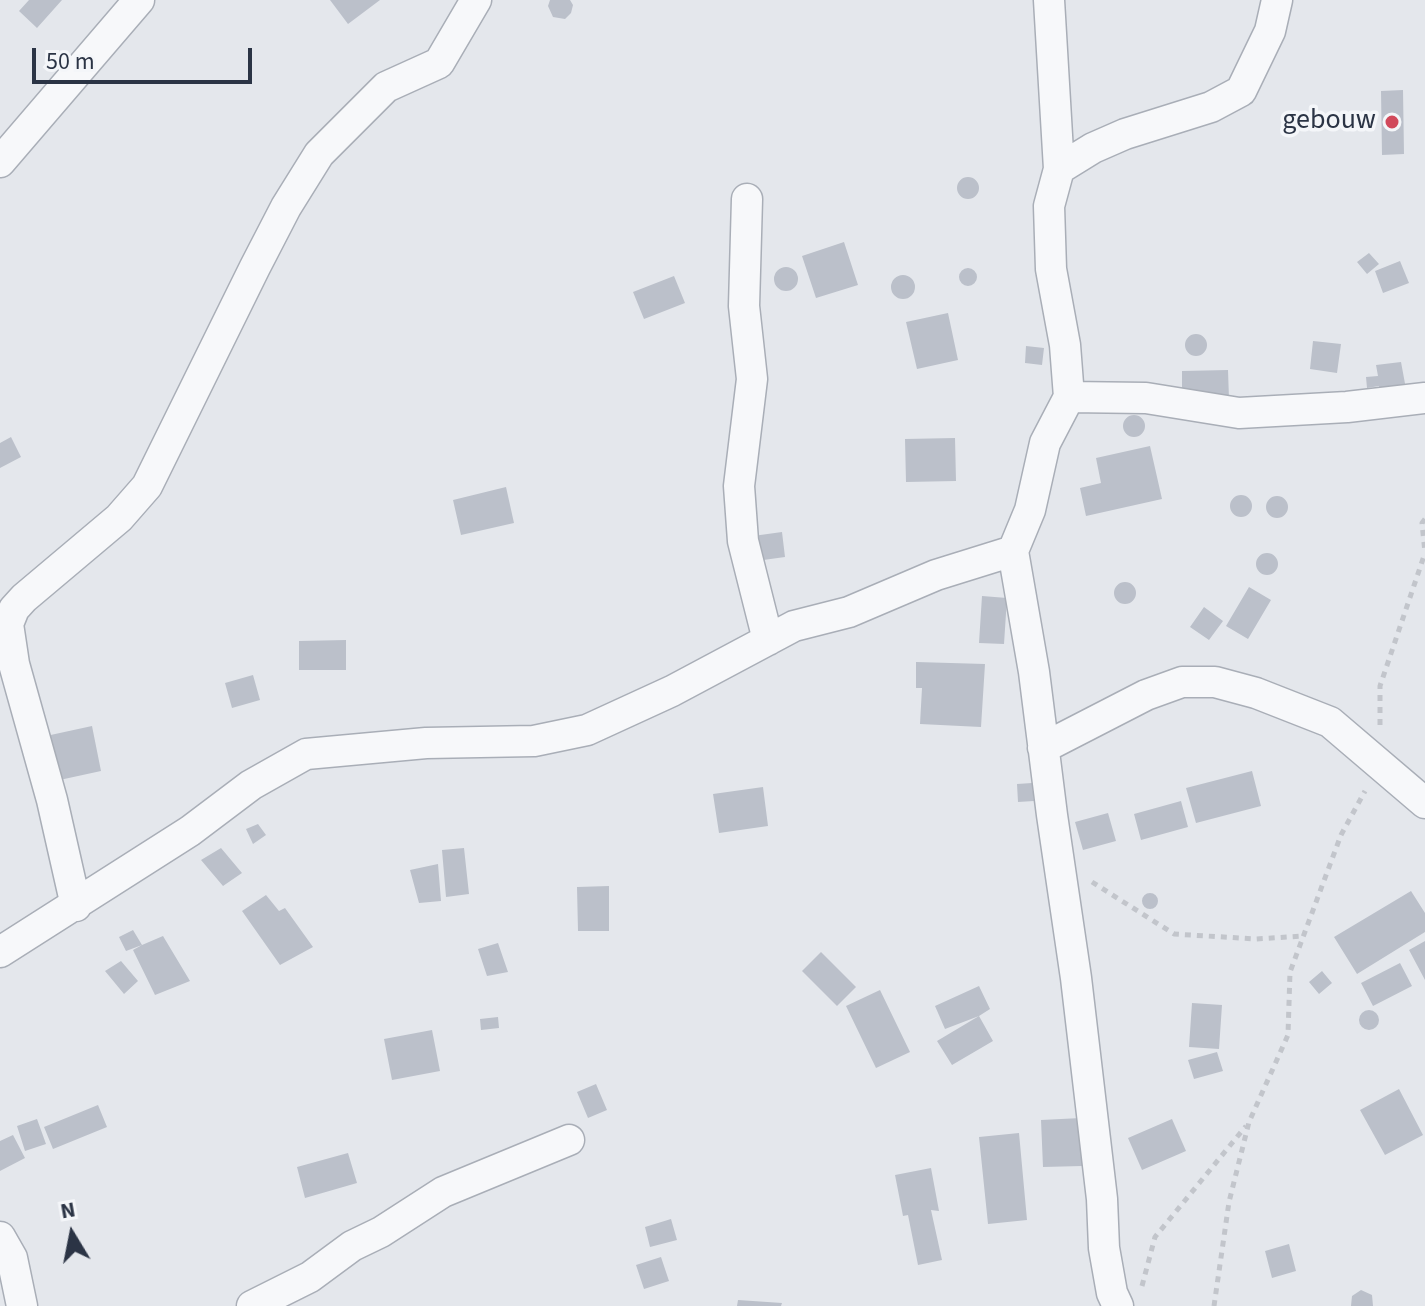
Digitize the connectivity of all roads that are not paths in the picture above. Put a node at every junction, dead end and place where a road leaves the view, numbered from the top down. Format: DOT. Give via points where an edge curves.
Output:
graph roads {
  1 [pos="139,0"];
  2 [pos="476,0"];
  3 [pos="1049,0"];
  4 [pos="1277,0"];
  5 [pos="0,162"];
  6 [pos="1059,169"];
  7 [pos="747,199"];
  8 [pos="1069,397"];
  9 [pos="1425,398"];
  10 [pos="1013,551"];
  11 [pos="768,640"];
  12 [pos="1043,748"];
  13 [pos="1425,803"];
  14 [pos="76,906"];
  15 [pos="0,952"];
  16 [pos="569,1140"];
  17 [pos="0,1237"];
  18 [pos="1129,1299"];
  19 [pos="22,1306"];
  20 [pos="252,1306"];
  1 -- 5 [label="street"];
  2 -- 14 [label="street" via="439,63 386,87 319,154 286,207 147,486 119,518 14,609 8,624 14,664"];
  3 -- 6 [label="street"];
  4 -- 6 [label="street" via="1270,31 1241,91 1211,107 1125,134"];
  6 -- 8 [label="street" via="1049,206 1051,269"];
  7 -- 11 [label="street" via="744,306 752,379 739,486 743,541"];
  8 -- 9 [label="street" via="1146,398 1239,413"];
  8 -- 10 [label="street" via="1045,443 1030,510"];
  10 -- 11 [label="street" via="936,575 849,612 794,626"];
  10 -- 12 [label="street"];
  11 -- 14 [label="street" via="587,730 534,741 426,743 306,754 251,785"];
  12 -- 13 [label="street" via="1146,695 1182,682 1215,682 1330,722"];
  12 -- 18 [label="street" via="1076,978 1104,1248 1112,1293"];
  14 -- 15 [label="street"];
  16 -- 20 [label="street" via="443,1192 310,1277"];
  17 -- 19 [label="street" via="12,1258"];
}
